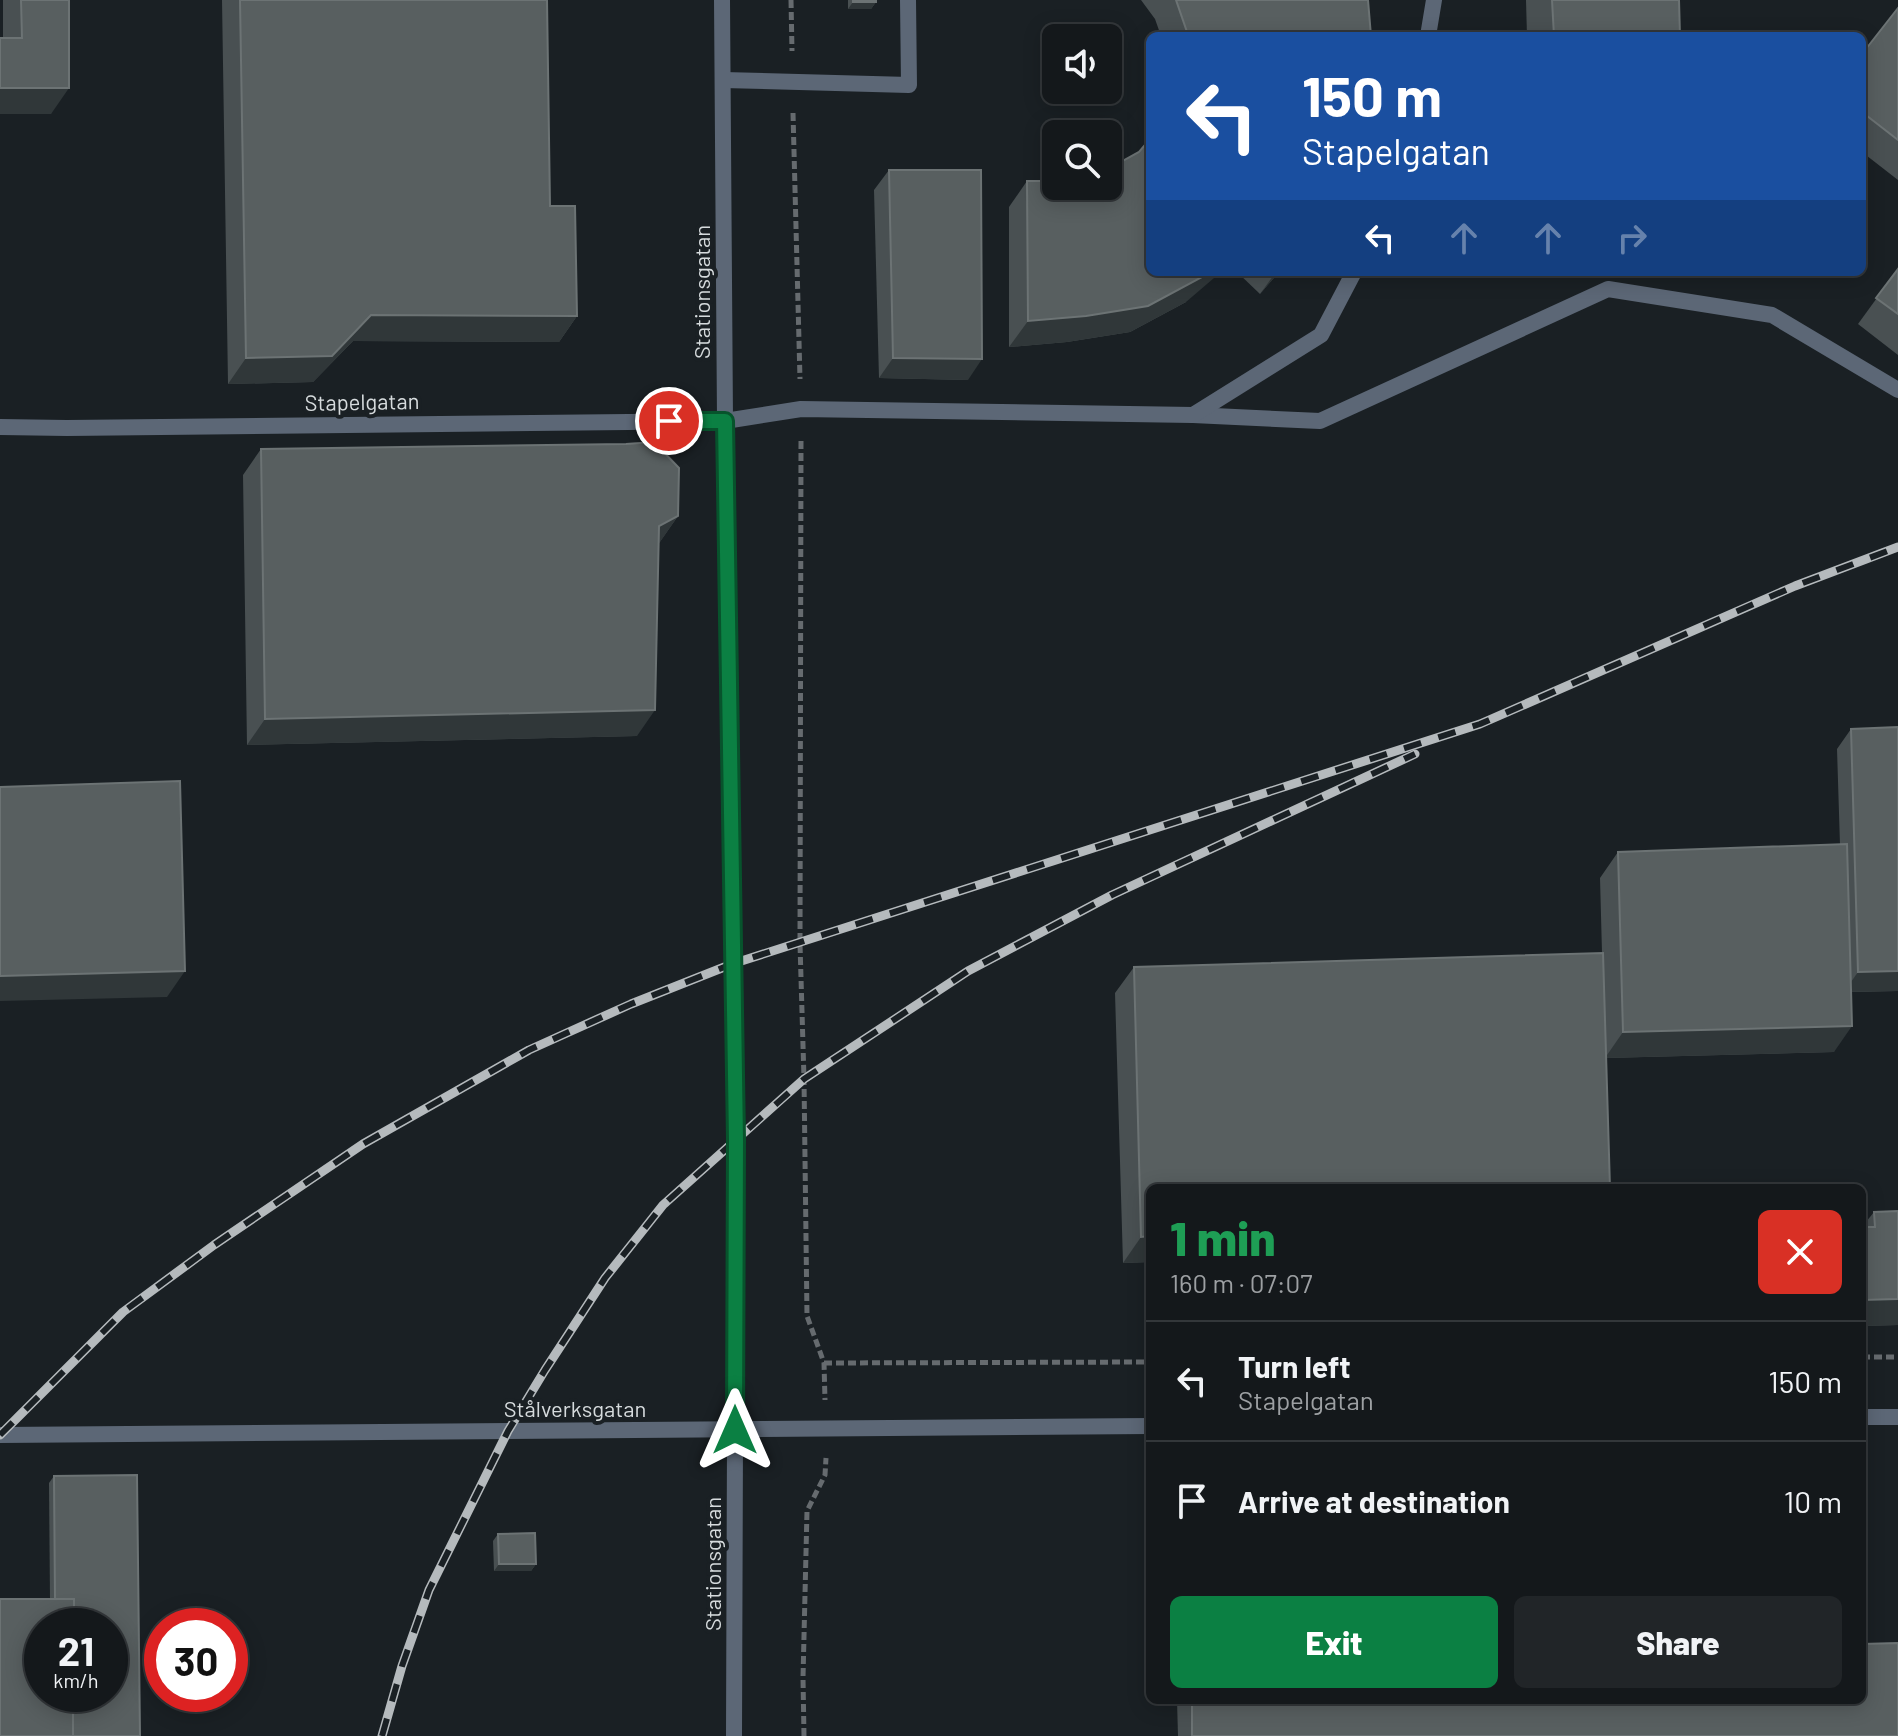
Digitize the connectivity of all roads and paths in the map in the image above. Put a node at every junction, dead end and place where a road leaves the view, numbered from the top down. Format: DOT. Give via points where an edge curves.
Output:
graph roads {
  1 [pos="722,0"];
  2 [pos="791,0"];
  3 [pos="908,0"];
  4 [pos="1434,0"];
  5 [pos="1429,32"];
  6 [pos="723,80"];
  7 [pos="792,83"];
  8 [pos="1352,276"];
  9 [pos="1898,390"];
  10 [pos="801,409"];
  11 [pos="1193,415"];
  12 [pos="725,421"];
  13 [pos="0,427"];
  14 [pos="1866,1357"];
  15 [pos="1898,1357"];
  16 [pos="1146,1362"];
  17 [pos="824,1363"];
  18 [pos="1866,1417"];
  19 [pos="1898,1417"];
  20 [pos="1146,1426"];
  21 [pos="735,1430"];
  22 [pos="826,1430"];
  23 [pos="0,1435"];
  24 [pos="734,1736"];
  25 [pos="804,1736"];
  1 -- 6 [label="street, Stationsgatan"];
  2 -- 7 [label="path"];
  3 -- 7 [label="street" via="909,85"];
  4 -- 5 [label="street"];
  6 -- 7 [label="street"];
  6 -- 12 [label="street, Stationsgatan"];
  7 -- 10 [label="path"];
  8 -- 11 [label="street" via="1321,335"];
  9 -- 11 [label="street, Stapelgatan" via="1772,315 1608,289 1320,421"];
  10 -- 11 [label="street, Stapelgatan"];
  10 -- 12 [label="street, Stapelgatan"];
  10 -- 17 [label="path" via="800,944 807,1316"];
  12 -- 13 [label="street, Stapelgatan"];
  12 -- 21 [label="street, Stationsgatan"];
  14 -- 15 [label="path"];
  16 -- 17 [label="path"];
  17 -- 22 [label="path"];
  18 -- 19 [label="street"];
  20 -- 22 [label="street, Stålverksgatan"];
  21 -- 22 [label="street, Stålverksgatan"];
  21 -- 23 [label="street, Stålverksgatan"];
  21 -- 24 [label="street, Stationsgatan"];
  22 -- 25 [label="path" via="825,1475 807,1511"];
}
